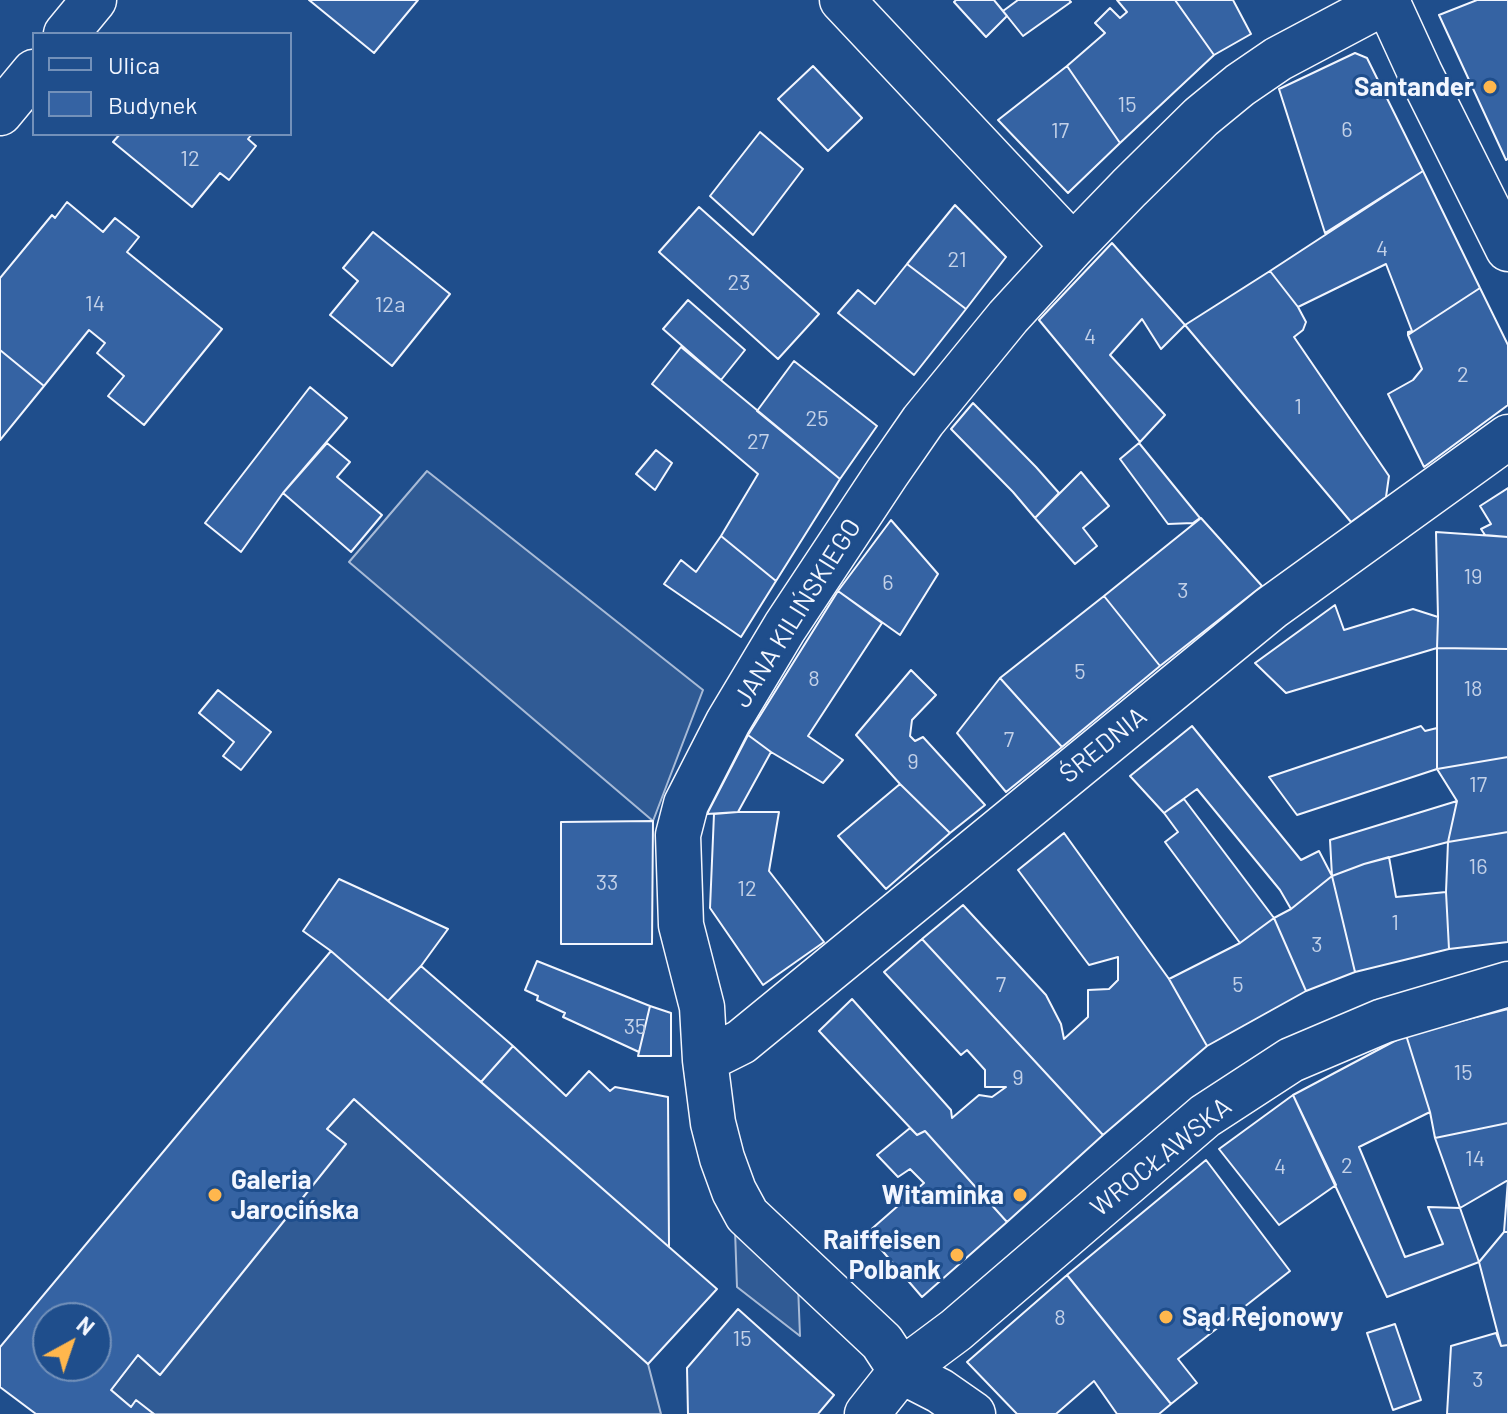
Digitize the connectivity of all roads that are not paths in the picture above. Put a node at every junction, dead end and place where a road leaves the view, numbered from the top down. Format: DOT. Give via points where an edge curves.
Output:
graph roads {
  1 [pos="94,0"];
  2 [pos="842,0"];
  3 [pos="1388,0"];
  4 [pos="68,32"];
  5 [pos="32,74"];
  6 [pos="0,113"];
  7 [pos="1073,246"];
  8 [pos="1508,249"];
  9 [pos="1508,437"];
  10 [pos="1508,984"];
  11 [pos="705,1060"];
  12 [pos="901,1371"];
  13 [pos="867,1414"];
  14 [pos="973,1414"];
  1 -- 4 [label="street"];
  2 -- 7 [label="street"];
  3 -- 7 [label="street, JANA KILIŃSKIEGO" via="1240,85 1201,117"];
  3 -- 8 [label="street"];
  5 -- 6 [label="street"];
  7 -- 11 [label="street, JANA KILIŃSKIEGO" via="923,421 785,627 686,804 678,835 681,925 702,1007"];
  9 -- 11 [label="street, ŚREDNIA" via="1271,608 741,1042"];
  10 -- 12 [label="street, WROCŁAWSKA" via="1383,1021 1291,1060 1205,1116"];
  11 -- 12 [label="street, JANA KILIŃSKIEGO" via="722,1158 747,1215 882,1342"];
  12 -- 13 [label="street, WROCŁAWSKA"];
  12 -- 14 [label="street"];
}
